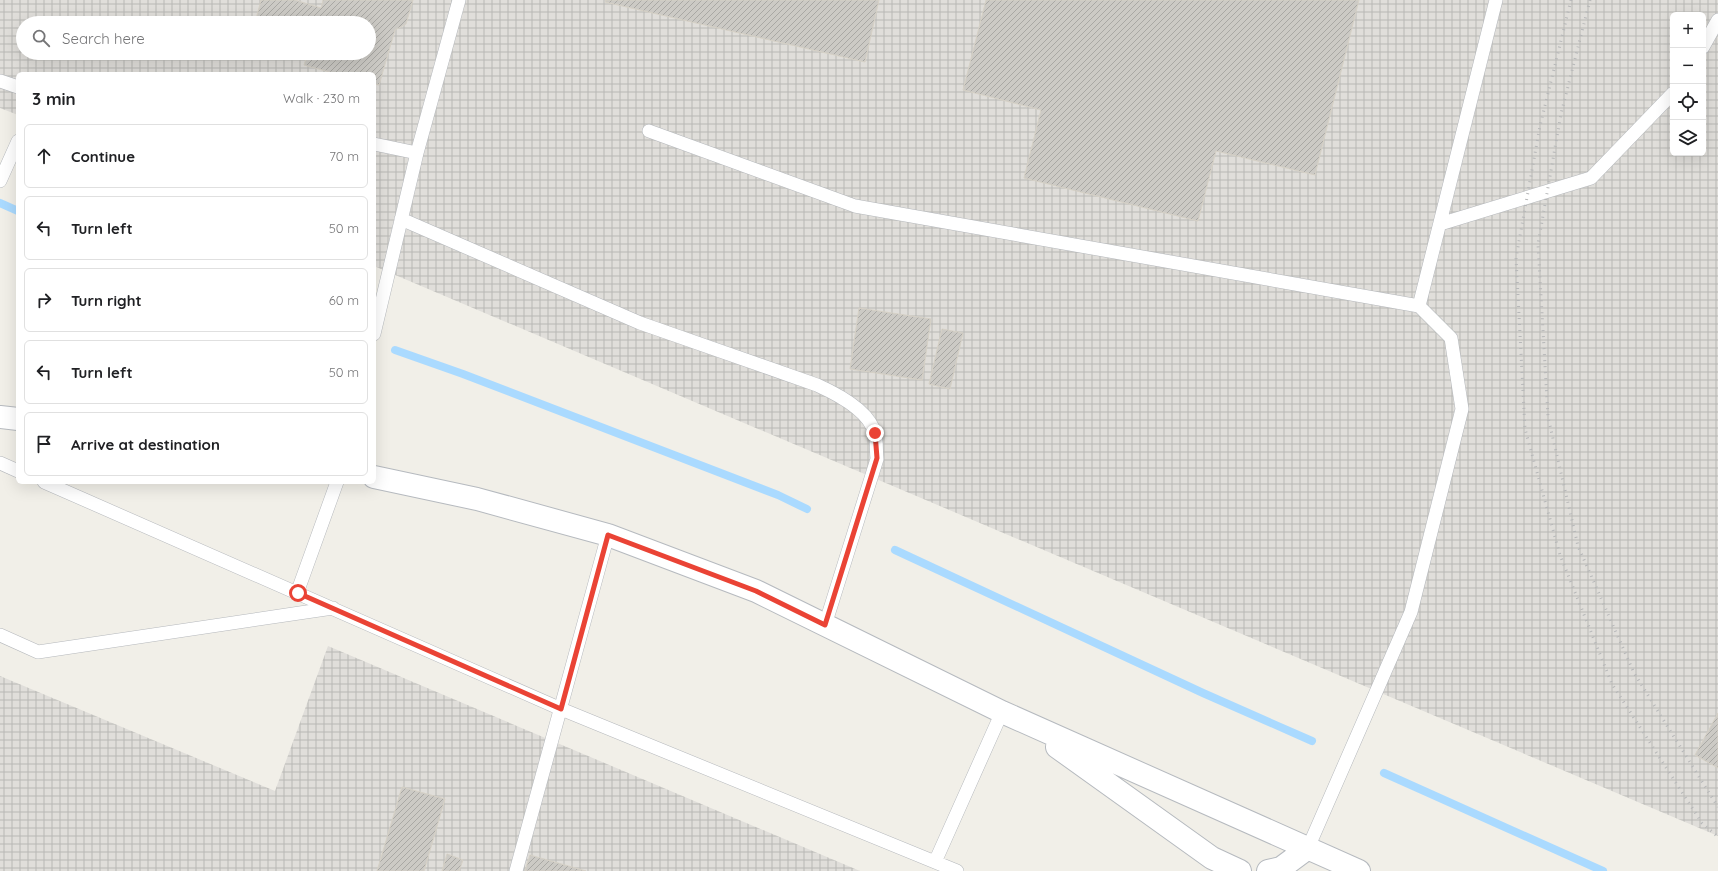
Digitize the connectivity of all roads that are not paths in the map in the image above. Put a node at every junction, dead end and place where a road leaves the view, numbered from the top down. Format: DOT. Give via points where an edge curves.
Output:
graph roads {
  1 [pos="459,0"];
  2 [pos="1496,0"];
  3 [pos="1718,20"];
  4 [pos="1706,42"];
  5 [pos="0,81"];
  6 [pos="16,86"];
  7 [pos="1670,96"];
  8 [pos="649,131"];
  9 [pos="376,144"];
  10 [pos="16,146"];
  11 [pos="417,153"];
  12 [pos="1,180"];
  13 [pos="401,220"];
  14 [pos="1440,224"];
  15 [pos="1419,306"];
  16 [pos="376,326"];
  17 [pos="0,416"];
  18 [pos="16,419"];
  19 [pos="0,463"];
  20 [pos="16,470"];
  21 [pos="376,477"];
  22 [pos="49,484"];
  23 [pos="336,484"];
  24 [pos="608,535"];
  25 [pos="298,593"];
  26 [pos="333,608"];
  27 [pos="825,625"];
  28 [pos="0,635"];
  29 [pos="561,709"];
  30 [pos="1010,716"];
  31 [pos="1308,848"];
  32 [pos="935,862"];
  33 [pos="516,871"];
  34 [pos="957,871"];
  35 [pos="1240,871"];
  36 [pos="1268,871"];
  37 [pos="1359,871"];
  1 -- 11 [label="lane"];
  2 -- 14 [label="lane"];
  3 -- 4 [label="lane"];
  5 -- 6 [label="lane"];
  7 -- 14 [label="lane" via="1591,178"];
  8 -- 15 [label="lane" via="855,206"];
  9 -- 11 [label="lane"];
  10 -- 12 [label="lane"];
  11 -- 13 [label="lane"];
  13 -- 16 [label="lane"];
  13 -- 27 [label="lane" via="640,323 818,385 859,410 875,433 877,458"];
  14 -- 15 [label="lane"];
  15 -- 31 [label="lane" via="1451,338 1462,410 1411,612"];
  17 -- 18 [label="main road"];
  19 -- 20 [label="lane"];
  21 -- 24 [label="main road" via="477,499"];
  22 -- 25 [label="lane"];
  23 -- 25 [label="lane"];
  24 -- 27 [label="main road" via="756,591"];
  24 -- 29 [label="lane"];
  25 -- 26 [label="lane"];
  26 -- 28 [label="lane" via="38,652"];
  26 -- 29 [label="lane"];
  27 -- 30 [label="main road"];
  29 -- 32 [label="lane"];
  29 -- 33 [label="lane"];
  30 -- 31 [label="main road"];
  30 -- 32 [label="lane"];
  30 -- 35 [label="main road" via="1212,858"];
  31 -- 36 [label="main road" via="1281,868"];
  31 -- 37 [label="main road"];
  32 -- 34 [label="lane"];
}
